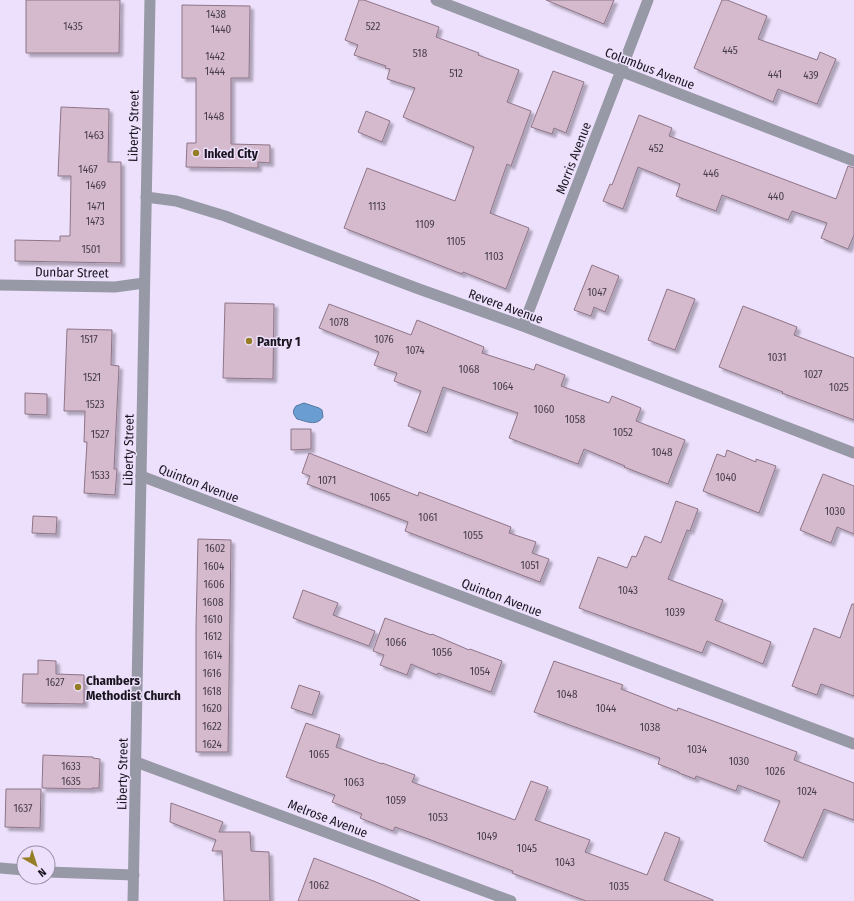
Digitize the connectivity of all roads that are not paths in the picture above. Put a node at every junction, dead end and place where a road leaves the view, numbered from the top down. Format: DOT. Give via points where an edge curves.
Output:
graph roads {
  1 [pos="150,0"];
  2 [pos="436,0"];
  3 [pos="648,0"];
  4 [pos="621,72"];
  5 [pos="854,161"];
  6 [pos="146,197"];
  7 [pos="144,283"];
  8 [pos="0,285"];
  9 [pos="523,326"];
  10 [pos="854,453"];
  11 [pos="141,476"];
  12 [pos="854,744"];
  13 [pos="136,762"];
  14 [pos="0,868"];
  15 [pos="16,869"];
  16 [pos="56,872"];
  17 [pos="134,875"];
  18 [pos="133,901"];
  19 [pos="511,901"];
  1 -- 6 [label="street, Liberty Street"];
  2 -- 4 [label="street, Columbus Avenue"];
  3 -- 4 [label="street, Morris Avenue"];
  4 -- 5 [label="street, Columbus Avenue"];
  4 -- 9 [label="street, Morris Avenue"];
  6 -- 7 [label="street, Liberty Street"];
  6 -- 9 [label="street, Revere Avenue" via="197,206"];
  7 -- 8 [label="street, Dunbar Street" via="115,287"];
  7 -- 11 [label="street, Liberty Street"];
  9 -- 10 [label="street, Revere Avenue"];
  11 -- 12 [label="street, Quinton Avenue"];
  11 -- 13 [label="street, Liberty Street"];
  13 -- 17 [label="street, Liberty Street"];
  13 -- 19 [label="street, Melrose Avenue"];
  14 -- 15 [label="street"];
  16 -- 17 [label="street"];
  17 -- 18 [label="street, Liberty Street"];
}
